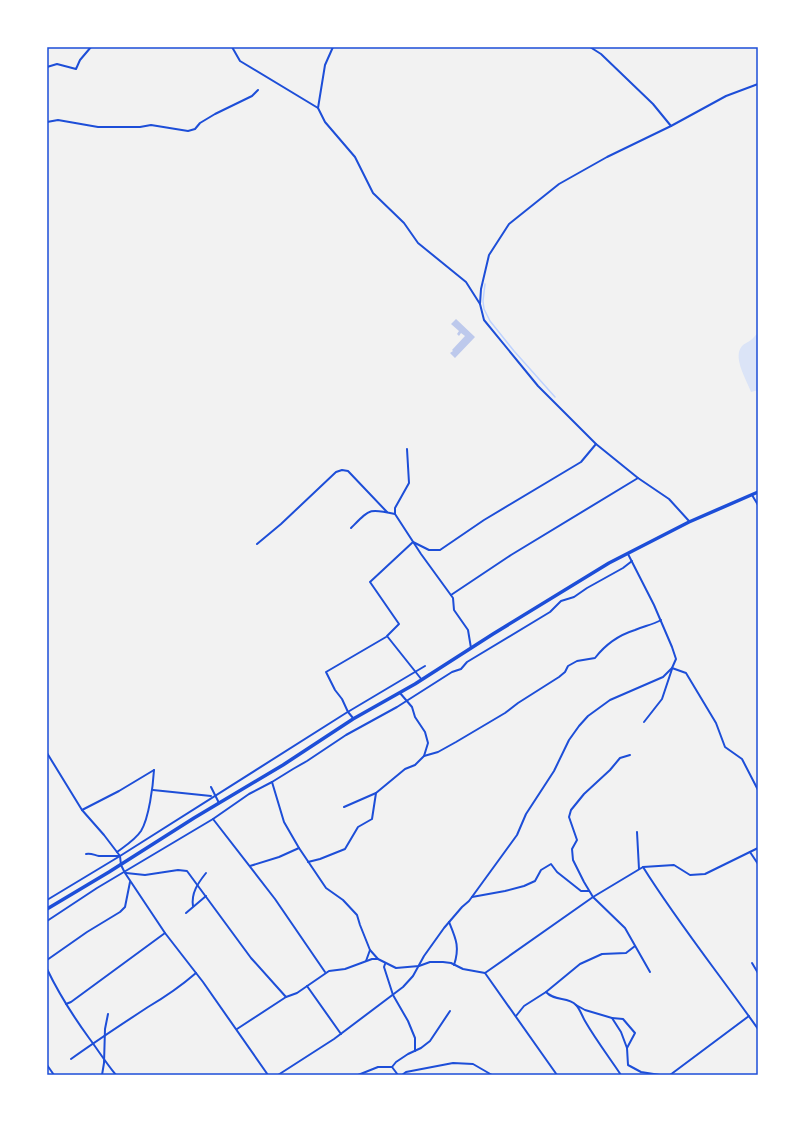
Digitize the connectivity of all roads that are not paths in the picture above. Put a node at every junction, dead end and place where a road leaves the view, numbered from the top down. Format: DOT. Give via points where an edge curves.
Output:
graph roads {
  1 [pos="91,47"];
  2 [pos="232,47"];
  3 [pos="333,47"];
  4 [pos="590,47"];
  5 [pos="47,66"];
  6 [pos="758,84"];
  7 [pos="258,90"];
  8 [pos="318,108"];
  9 [pos="47,122"];
  10 [pos="671,126"];
  11 [pos="480,304"];
  12 [pos="596,444"];
  13 [pos="407,449"];
  14 [pos="638,478"];
  15 [pos="758,492"];
  16 [pos="752,495"];
  17 [pos="758,505"];
  18 [pos="387,512"];
  19 [pos="395,514"];
  20 [pos="689,522"];
  21 [pos="352,528"];
  22 [pos="413,542"];
  23 [pos="257,544"];
  24 [pos="628,554"];
  25 [pos="632,561"];
  26 [pos="451,595"];
  27 [pos="661,620"];
  28 [pos="387,636"];
  29 [pos="471,649"];
  30 [pos="425,666"];
  31 [pos="672,668"];
  32 [pos="416,672"];
  33 [pos="422,680"];
  34 [pos="400,693"];
  35 [pos="406,700"];
  36 [pos="348,712"];
  37 [pos="354,719"];
  38 [pos="644,722"];
  39 [pos="47,753"];
  40 [pos="630,755"];
  41 [pos="424,756"];
  42 [pos="272,782"];
  43 [pos="211,787"];
  44 [pos="153,790"];
  45 [pos="758,790"];
  46 [pos="376,793"];
  47 [pos="215,795"];
  48 [pos="219,803"];
  49 [pos="344,807"];
  50 [pos="82,810"];
  51 [pos="214,819"];
  52 [pos="637,832"];
  53 [pos="299,848"];
  54 [pos="758,848"];
  55 [pos="117,852"];
  56 [pos="750,852"];
  57 [pos="86,854"];
  58 [pos="120,856"];
  59 [pos="308,862"];
  60 [pos="758,864"];
  61 [pos="121,865"];
  62 [pos="250,866"];
  63 [pos="643,867"];
  64 [pos="639,869"];
  65 [pos="125,873"];
  66 [pos="206,873"];
  67 [pos="130,880"];
  68 [pos="198,884"];
  69 [pos="589,891"];
  70 [pos="47,896"];
  71 [pos="206,896"];
  72 [pos="52,897"];
  73 [pos="472,897"];
  74 [pos="593,897"];
  75 [pos="47,900"];
  76 [pos="193,906"];
  77 [pos="47,910"];
  78 [pos="186,913"];
  79 [pos="47,921"];
  80 [pos="448,922"];
  81 [pos="165,932"];
  82 [pos="635,946"];
  83 [pos="370,950"];
  84 [pos="378,959"];
  85 [pos="47,960"];
  86 [pos="366,960"];
  87 [pos="752,963"];
  88 [pos="385,964"];
  89 [pos="454,965"];
  90 [pos="419,966"];
  91 [pos="47,969"];
  92 [pos="325,972"];
  93 [pos="650,972"];
  94 [pos="485,973"];
  95 [pos="758,973"];
  96 [pos="196,974"];
  97 [pos="307,986"];
  98 [pos="546,992"];
  99 [pos="393,995"];
  100 [pos="286,997"];
  101 [pos="66,1004"];
  102 [pos="576,1005"];
  103 [pos="450,1011"];
  104 [pos="108,1014"];
  105 [pos="516,1016"];
  106 [pos="749,1016"];
  107 [pos="612,1018"];
  108 [pos="237,1029"];
  109 [pos="758,1029"];
  110 [pos="341,1034"];
  111 [pos="104,1036"];
  112 [pos="93,1043"];
  113 [pos="627,1048"];
  114 [pos="415,1051"];
  115 [pos="71,1059"];
  116 [pos="104,1060"];
  117 [pos="47,1065"];
  118 [pos="392,1067"];
  119 [pos="54,1075"];
  120 [pos="102,1075"];
  121 [pos="116,1075"];
  122 [pos="268,1075"];
  123 [pos="278,1075"];
  124 [pos="358,1075"];
  125 [pos="398,1075"];
  126 [pos="402,1075"];
  127 [pos="492,1075"];
  128 [pos="557,1075"];
  129 [pos="621,1075"];
  130 [pos="660,1075"];
  131 [pos="670,1075"];
  1 -- 5 [label="street" via="76,69 57,64"];
  2 -- 8 [label="street" via="240,61"];
  3 -- 8 [label="street" via="325,65"];
  4 -- 10 [label="street" via="601,54 653,104"];
  6 -- 10 [label="street" via="726,96"];
  7 -- 9 [label="street" via="252,96 214,114 188,131 151,125 98,127 58,120"];
  8 -- 11 [label="street" via="325,122 356,157 373,193 404,223 418,243 466,282"];
  10 -- 11 [label="street" via="559,184 509,224 489,255"];
  11 -- 12 [label="street" via="484,320 538,386"];
  12 -- 14 [label="street"];
  12 -- 22 [label="street" via="581,462 484,520 440,550 429,550"];
  13 -- 19 [label="street" via="409,483 395,508"];
  14 -- 20 [label="street" via="669,499"];
  14 -- 26 [label="street" via="511,555"];
  15 -- 16 [label="highway"];
  16 -- 17 [label="street"];
  16 -- 20 [label="highway"];
  18 -- 19 [label="street"];
  18 -- 21 [label="street" via="366,512"];
  18 -- 23 [label="street" via="348,471 342,470 336,472"];
  19 -- 22 [label="street"];
  20 -- 24 [label="highway"];
  22 -- 26 [label="street"];
  22 -- 28 [label="street" via="370,582 400,624"];
  24 -- 25 [label="street"];
  24 -- 29 [label="highway" via="566,589"];
  25 -- 27 [label="street"];
  25 -- 35 [label="street" via="574,597 561,602 550,612 467,662 461,669"];
  26 -- 29 [label="street" via="454,598 454,610 468,630"];
  27 -- 31 [label="street" via="676,659"];
  27 -- 41 [label="street" via="612,641 595,658 577,661 568,666 559,677 505,713 438,752"];
  28 -- 32 [label="street"];
  28 -- 36 [label="street" via="326,672"];
  29 -- 33 [label="highway"];
  30 -- 32 [label="street"];
  31 -- 38 [label="street" via="662,699"];
  31 -- 45 [label="street" via="686,673 716,723 725,746 742,759"];
  31 -- 73 [label="street" via="663,677 610,700 579,726 526,814 517,835"];
  32 -- 33 [label="street"];
  32 -- 36 [label="street"];
  33 -- 34 [label="highway"];
  34 -- 35 [label="street"];
  34 -- 37 [label="highway"];
  35 -- 41 [label="street" via="425,732 428,743"];
  35 -- 42 [label="street"];
  36 -- 37 [label="street"];
  36 -- 47 [label="street"];
  37 -- 48 [label="highway"];
  39 -- 50 [label="street"];
  40 -- 69 [label="street" via="620,758 584,794 568,818 577,840 572,849 573,860"];
  41 -- 46 [label="street"];
  42 -- 51 [label="street" via="249,794"];
  42 -- 53 [label="street" via="284,822"];
  43 -- 47 [label="street"];
  44 -- 47 [label="street"];
  44 -- 50 [label="street" via="154,770"];
  44 -- 55 [label="street" via="141,831"];
  46 -- 49 [label="street"];
  46 -- 59 [label="street" via="372,819 358,827 345,849"];
  47 -- 48 [label="street"];
  47 -- 58 [label="street"];
  48 -- 61 [label="highway"];
  50 -- 55 [label="street"];
  51 -- 62 [label="street"];
  51 -- 65 [label="street"];
  52 -- 64 [label="street"];
  53 -- 59 [label="street"];
  53 -- 62 [label="street"];
  54 -- 56 [label="street"];
  55 -- 58 [label="street"];
  56 -- 60 [label="street"];
  56 -- 63 [label="street" via="705,874 690,875 674,865"];
  57 -- 58 [label="street"];
  58 -- 61 [label="street"];
  58 -- 72 [label="street"];
  59 -- 83 [label="street" via="326,888 343,900 357,915"];
  61 -- 65 [label="street"];
  61 -- 77 [label="highway"];
  62 -- 92 [label="street"];
  63 -- 64 [label="street"];
  63 -- 106 [label="street" via="667,905"];
  64 -- 74 [label="street"];
  65 -- 67 [label="street"];
  65 -- 68 [label="street" via="145,875 184,869"];
  65 -- 79 [label="street"];
  66 -- 68 [label="street"];
  67 -- 81 [label="street"];
  67 -- 85 [label="street" via="126,907"];
  68 -- 71 [label="street"];
  68 -- 76 [label="street" via="193,894"];
  69 -- 73 [label="street" via="580,891 551,864 541,870 535,881 524,886"];
  69 -- 74 [label="street"];
  70 -- 72 [label="street"];
  71 -- 76 [label="street"];
  71 -- 100 [label="street" via="251,958"];
  72 -- 75 [label="street"];
  73 -- 80 [label="street"];
  74 -- 82 [label="street" via="625,928"];
  74 -- 94 [label="street"];
  76 -- 78 [label="street"];
  80 -- 89 [label="street" via="457,940 458,954"];
  80 -- 90 [label="street"];
  81 -- 96 [label="street"];
  81 -- 101 [label="street"];
  82 -- 93 [label="street"];
  82 -- 98 [label="street" via="626,953 602,954 580,964"];
  83 -- 84 [label="street"];
  83 -- 86 [label="street"];
  84 -- 86 [label="street"];
  84 -- 88 [label="street"];
  86 -- 92 [label="street" via="345,969"];
  87 -- 95 [label="street"];
  88 -- 90 [label="street" via="396,968"];
  88 -- 99 [label="street"];
  89 -- 90 [label="street" via="430,962"];
  89 -- 94 [label="street"];
  90 -- 99 [label="street" via="413,976"];
  91 -- 101 [label="street"];
  92 -- 97 [label="street"];
  94 -- 105 [label="street"];
  96 -- 108 [label="street"];
  96 -- 111 [label="street" via="167,996"];
  97 -- 100 [label="street"];
  97 -- 110 [label="street"];
  98 -- 102 [label="street" via="550,996 571,1001"];
  98 -- 105 [label="street" via="524,1006"];
  99 -- 110 [label="street"];
  99 -- 114 [label="street" via="415,1038"];
  100 -- 108 [label="street"];
  101 -- 112 [label="street"];
  102 -- 107 [label="street"];
  102 -- 129 [label="street"];
  103 -- 114 [label="street" via="430,1041"];
  104 -- 111 [label="street"];
  105 -- 128 [label="street"];
  106 -- 109 [label="street"];
  106 -- 131 [label="street"];
  107 -- 113 [label="street" via="622,1032"];
  107 -- 113 [label="street" via="623,1019 635,1033"];
  108 -- 122 [label="street"];
  110 -- 123 [label="street"];
  111 -- 112 [label="street"];
  111 -- 116 [label="street"];
  112 -- 115 [label="street"];
  112 -- 116 [label="street"];
  113 -- 130 [label="street" via="628,1065 641,1072"];
  114 -- 118 [label="street"];
  116 -- 120 [label="street"];
  116 -- 121 [label="street"];
  117 -- 119 [label="street"];
  118 -- 124 [label="street" via="378,1067"];
  118 -- 125 [label="street"];
  126 -- 127 [label="street" via="452,1063 473,1064"];
}
